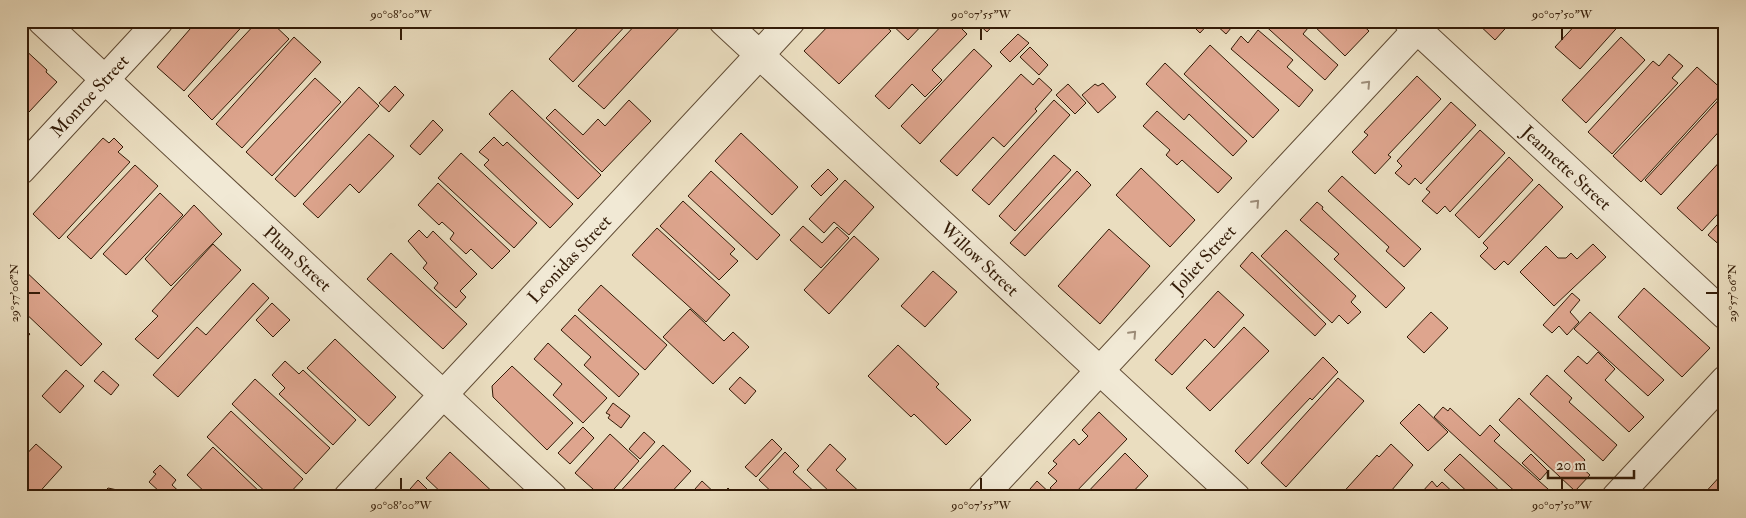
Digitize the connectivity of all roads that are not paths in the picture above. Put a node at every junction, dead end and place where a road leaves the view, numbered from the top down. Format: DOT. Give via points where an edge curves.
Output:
graph roads {
  1 [pos="42,21"];
  2 [pos="159,21"];
  3 [pos="723,21"];
  4 [pos="791,21"];
  5 [pos="1417,24"];
  6 [pos="760,55"];
  7 [pos="105,80"];
  8 [pos="21,170"];
  9 [pos="1725,315"];
  10 [pos="1100,370"];
  11 [pos="1725,380"];
  12 [pos="443,395"];
  13 [pos="348,497"];
  14 [pos="552,497"];
  15 [pos="982,497"];
  16 [pos="1236,497"];
  17 [pos="1616,497"];
  1 -- 7 [label="street, Plum Street"];
  2 -- 7 [label="street, Monroe Street"];
  3 -- 6 [label="street, Willow Street"];
  4 -- 6 [label="street, Leonidas Street"];
  5 -- 9 [label="street, Jeannette Street"];
  10 -- 5 [label="street, Joliet Street, one-way"];
  6 -- 10 [label="street, Willow Street"];
  6 -- 12 [label="street, Leonidas Street"];
  7 -- 8 [label="street, Monroe Street"];
  7 -- 12 [label="street, Plum Street"];
  10 -- 15 [label="street, Joliet Street"];
  10 -- 16 [label="street, Willow Street"];
  11 -- 17 [label="street"];
  12 -- 13 [label="street, Leonidas Street"];
  12 -- 14 [label="street, Plum Street"];
}
